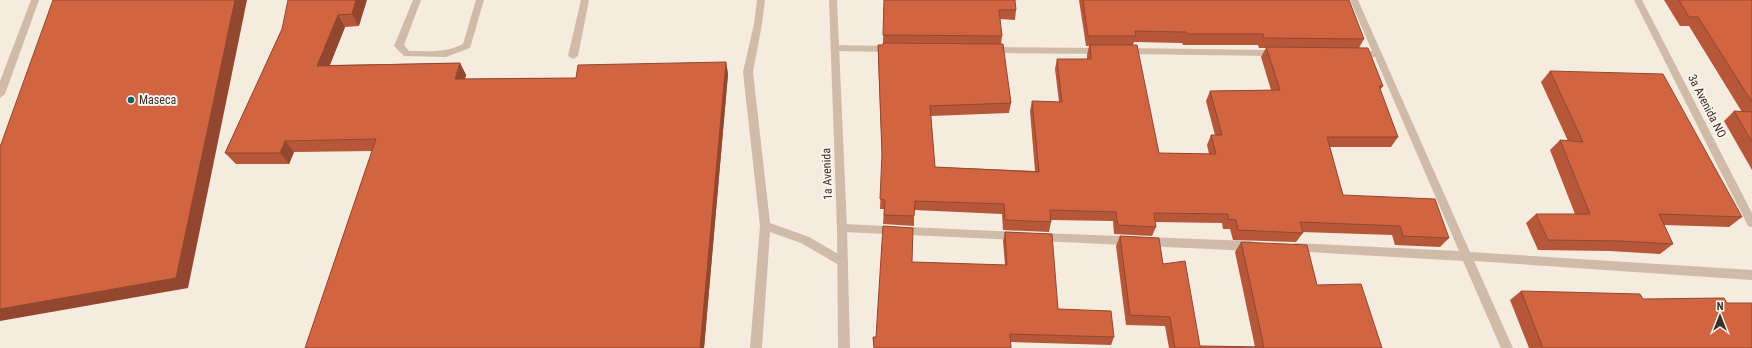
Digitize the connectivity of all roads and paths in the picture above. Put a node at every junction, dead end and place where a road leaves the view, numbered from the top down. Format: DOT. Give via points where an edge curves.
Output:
graph roads {
  1 [pos="35,0"];
  2 [pos="417,0"];
  3 [pos="480,0"];
  4 [pos="585,0"];
  5 [pos="761,0"];
  6 [pos="833,0"];
  7 [pos="1354,0"];
  8 [pos="1638,0"];
  9 [pos="835,48"];
  10 [pos="899,49"];
  11 [pos="979,50"];
  12 [pos="1290,53"];
  13 [pos="1346,53"];
  14 [pos="1378,54"];
  15 [pos="573,56"];
  16 [pos="0,94"];
  17 [pos="1752,223"];
  18 [pos="765,226"];
  19 [pos="842,228"];
  20 [pos="1260,246"];
  21 [pos="1284,248"];
  22 [pos="1466,256"];
  23 [pos="843,262"];
  24 [pos="1752,275"];
  25 [pos="756,348"];
  26 [pos="844,348"];
  27 [pos="1507,348"];
  1 -- 16 [label="street"];
  2 -- 3 [label="street" via="399,46 407,54 437,54 458,51 467,46"];
  4 -- 15 [label="street"];
  5 -- 18 [label="street" via="748,72"];
  6 -- 9 [label="street, 1a Avenida"];
  7 -- 14 [label="street"];
  8 -- 17 [label="street, 3a Avenida NO"];
  9 -- 10 [label="street"];
  9 -- 19 [label="street, 1a Avenida"];
  11 -- 12 [label="street"];
  13 -- 14 [label="street"];
  14 -- 22 [label="street"];
  18 -- 23 [label="street" via="805,240"];
  18 -- 25 [label="street"];
  19 -- 20 [label="street"];
  19 -- 23 [label="street, 1a Avenida"];
  21 -- 22 [label="street"];
  22 -- 24 [label="street"];
  22 -- 27 [label="street"];
  23 -- 26 [label="street, 1a Avenida"];
}
